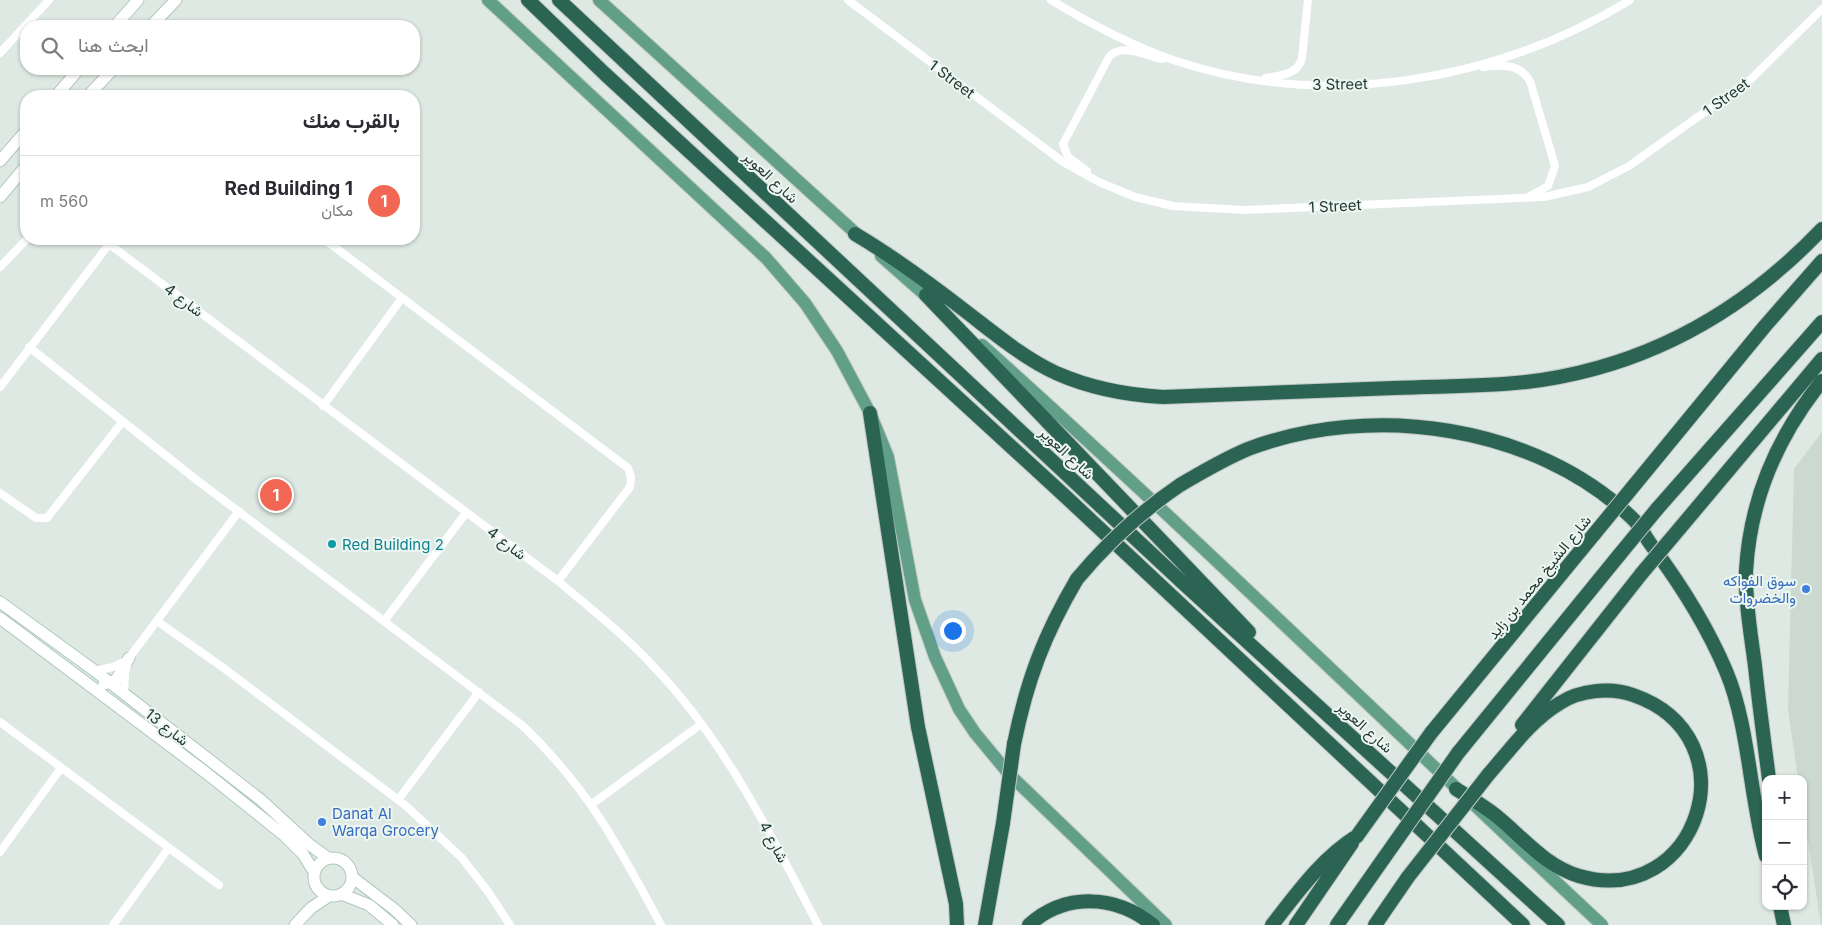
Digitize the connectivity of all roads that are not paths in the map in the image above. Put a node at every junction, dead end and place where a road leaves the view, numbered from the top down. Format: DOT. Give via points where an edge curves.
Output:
graph roads {
  1 [pos="49,0"];
  2 [pos="138,0"];
  3 [pos="170,0"];
  4 [pos="176,0"];
  5 [pos="488,0"];
  6 [pos="528,0"];
  7 [pos="559,0"];
  8 [pos="599,0"];
  9 [pos="848,0"];
  10 [pos="1051,0"];
  11 [pos="1308,0"];
  12 [pos="1630,0"];
  13 [pos="1822,9"];
  14 [pos="31,20"];
  15 [pos="120,20"];
  16 [pos="154,20"];
  17 [pos="157,20"];
  18 [pos="20,32"];
  19 [pos="0,54"];
  20 [pos="1172,60"];
  21 [pos="1469,68"];
  22 [pos="74,75"];
  23 [pos="107,75"];
  24 [pos="1258,79"];
  25 [pos="61,90"];
  26 [pos="94,90"];
  27 [pos="20,138"];
  28 [pos="0,161"];
  29 [pos="20,173"];
  30 [pos="1098,182"];
  31 [pos="0,197"];
  32 [pos="1528,197"];
  33 [pos="1822,229"];
  34 [pos="855,234"];
  35 [pos="21,245"];
  36 [pos="108,245"];
  37 [pos="116,245"];
  38 [pos="332,245"];
  39 [pos="1822,261"];
  40 [pos="0,267"];
  41 [pos="926,295"];
  42 [pos="402,298"];
  43 [pos="1822,322"];
  44 [pos="29,347"];
  45 [pos="1822,359"];
  46 [pos="1822,381"];
  47 [pos="0,387"];
  48 [pos="323,406"];
  49 [pos="870,413"];
  50 [pos="123,421"];
  51 [pos="0,493"];
  52 [pos="239,511"];
  53 [pos="466,512"];
  54 [pos="558,581"];
  55 [pos="0,602"];
  56 [pos="385,620"];
  57 [pos="2,621"];
  58 [pos="157,621"];
  59 [pos="48,655"];
  60 [pos="130,658"];
  61 [pos="95,671"];
  62 [pos="111,683"];
  63 [pos="1299,689"];
  64 [pos="480,692"];
  65 [pos="124,694"];
  66 [pos="0,722"];
  67 [pos="700,725"];
  68 [pos="61,768"];
  69 [pos="1488,775"];
  70 [pos="1769,775"];
  71 [pos="1456,789"];
  72 [pos="398,800"];
  73 [pos="592,804"];
  74 [pos="1357,836"];
  75 [pos="1762,836"];
  76 [pos="168,849"];
  77 [pos="0,852"];
  78 [pos="328,858"];
  79 [pos="314,872"];
  80 [pos="352,877"];
  81 [pos="219,885"];
  82 [pos="315,885"];
  83 [pos="341,894"];
  84 [pos="329,896"];
  85 [pos="1782,910"];
  86 [pos="298,921"];
  87 [pos="113,925"];
  88 [pos="393,925"];
  89 [pos="411,925"];
  90 [pos="510,925"];
  91 [pos="661,925"];
  92 [pos="818,925"];
  93 [pos="957,925"];
  94 [pos="985,925"];
  95 [pos="1029,925"];
  96 [pos="1153,925"];
  97 [pos="1166,925"];
  98 [pos="1272,925"];
  99 [pos="1296,925"];
  100 [pos="1337,925"];
  101 [pos="1375,925"];
  102 [pos="1523,925"];
  103 [pos="1558,925"];
  104 [pos="1602,925"];
  105 [pos="1784,925"];
  1 -- 14 [label="street"];
  2 -- 15 [label="street"];
  3 -- 16 [label="street"];
  4 -- 17 [label="street"];
  5 -- 49 [label="main road" via="766,258 805,302 837,351"];
  6 -- 102 [label="highway"];
  7 -- 63 [label="highway, شارع العوير"];
  8 -- 34 [label="main road"];
  9 -- 30 [label="street, 1 Street" via="1063,162"];
  10 -- 20 [label="street, 3 Street" via="1096,26"];
  11 -- 24 [label="street" via="1299,66 1289,73"];
  12 -- 21 [label="street, 3 Street" via="1570,32"];
  13 -- 32 [label="street, 1 Street" via="1752,79 1629,166 1581,189 1559,195"];
  18 -- 19 [label="street"];
  20 -- 24 [label="street, 3 Street"];
  20 -- 30 [label="street" via="1122,50 1109,57 1063,144 1068,158"];
  21 -- 24 [label="street, 3 Street" via="1428,78 1364,84 1303,84"];
  21 -- 32 [label="street" via="1509,66 1519,69 1530,82 1555,166 1548,186"];
  22 -- 25 [label="street"];
  23 -- 26 [label="street"];
  27 -- 28 [label="street"];
  29 -- 31 [label="street"];
  30 -- 32 [label="street, 1 Street" via="1154,202 1220,210"];
  33 -- 34 [label="highway" via="1761,286 1709,321 1648,351 1580,373 1500,384 1163,397 1097,387 1036,362 998,337 899,260"];
  34 -- 41 [label="main road"];
  35 -- 40 [label="street"];
  36 -- 44 [label="street"];
  37 -- 48 [label="street, شارع 4"];
  38 -- 42 [label="street"];
  39 -- 74 [label="highway, شارع الشيخ محمد بن زايد, bridge" via="1765,326 1431,734"];
  41 -- 63 [label="highway" via="1145,526 1221,601"];
  41 -- 71 [label="main road" via="1268,607"];
  42 -- 48 [label="street"];
  42 -- 54 [label="street" via="628,468 630,487"];
  43 -- 100 [label="highway, bridge" via="1656,508 1458,753"];
  44 -- 47 [label="street"];
  44 -- 50 [label="street"];
  45 -- 69 [label="highway, bridge" via="1642,573 1537,706"];
  46 -- 70 [label="highway" via="1778,445 1755,506 1750,540 1746,572 1748,606"];
  48 -- 53 [label="street, شارع 4"];
  49 -- 93 [label="highway" via="915,708 956,904"];
  49 -- 97 [label="main road" via="888,457 915,600 935,657 959,709 1009,774"];
  50 -- 51 [label="street" via="47,518 36,518"];
  50 -- 52 [label="street"];
  52 -- 56 [label="street"];
  52 -- 58 [label="street"];
  53 -- 54 [label="street, شارع 4"];
  53 -- 56 [label="street"];
  54 -- 67 [label="street, شارع 4" via="611,625 654,667"];
  55 -- 61 [label="street, شارع 13"];
  56 -- 64 [label="street"];
  57 -- 59 [label="street, شارع 13"];
  58 -- 60 [label="street"];
  58 -- 72 [label="street"];
  59 -- 62 [label="street" via="68,663 98,684"];
  59 -- 79 [label="street, شارع 13" via="282,833 303,854"];
  60 -- 61 [label="street" via="113,668"];
  60 -- 62 [label="street"];
  60 -- 65 [label="street" via="124,672"];
  61 -- 62 [label="street, شارع 13"];
  62 -- 65 [label="street, شارع 13"];
  63 -- 103 [label="highway, شارع العوير"];
  64 -- 72 [label="street"];
  64 -- 73 [label="street" via="542,744"];
  65 -- 78 [label="street, شارع 13" via="274,810"];
  66 -- 68 [label="street"];
  67 -- 73 [label="street"];
  67 -- 92 [label="street, شارع 4" via="755,806"];
  68 -- 76 [label="street"];
  68 -- 77 [label="street"];
  69 -- 71 [label="highway" via="1535,722 1554,707 1573,696 1609,691 1646,700 1675,720 1696,751 1702,787 1694,824 1674,854 1635,876 1598,880 1561,869 1540,856 1493,813"];
  69 -- 101 [label="highway, bridge" via="1408,877"];
  71 -- 104 [label="main road"];
  72 -- 90 [label="street" via="462,858"];
  73 -- 91 [label="street" via="618,844"];
  74 -- 98 [label="highway" via="1319,867"];
  74 -- 99 [label="highway, شارع الشيخ محمد بن زايد"];
  75 -- 94 [label="highway, bridge" via="1727,673 1702,620 1634,519 1574,476 1533,455 1472,435 1399,425 1318,430 1249,449 1180,485 1121,531 1078,579 1036,658 1023,700"];
  76 -- 81 [label="street"];
  76 -- 87 [label="street"];
  78 -- 79 [label="street" via="319,863"];
  78 -- 80 [label="street" via="346,864"];
  79 -- 82 [label="street"];
  80 -- 83 [label="street" via="349,887"];
  80 -- 89 [label="street"];
  82 -- 84 [label="street"];
  82 -- 86 [label="street"];
  83 -- 84 [label="street"];
  83 -- 88 [label="street" via="369,904"];
  84 -- 86 [label="street"];
  85 -- 105 [label="highway"];
  95 -- 96 [label="highway" via="1053,909 1092,901 1124,907"];
}
